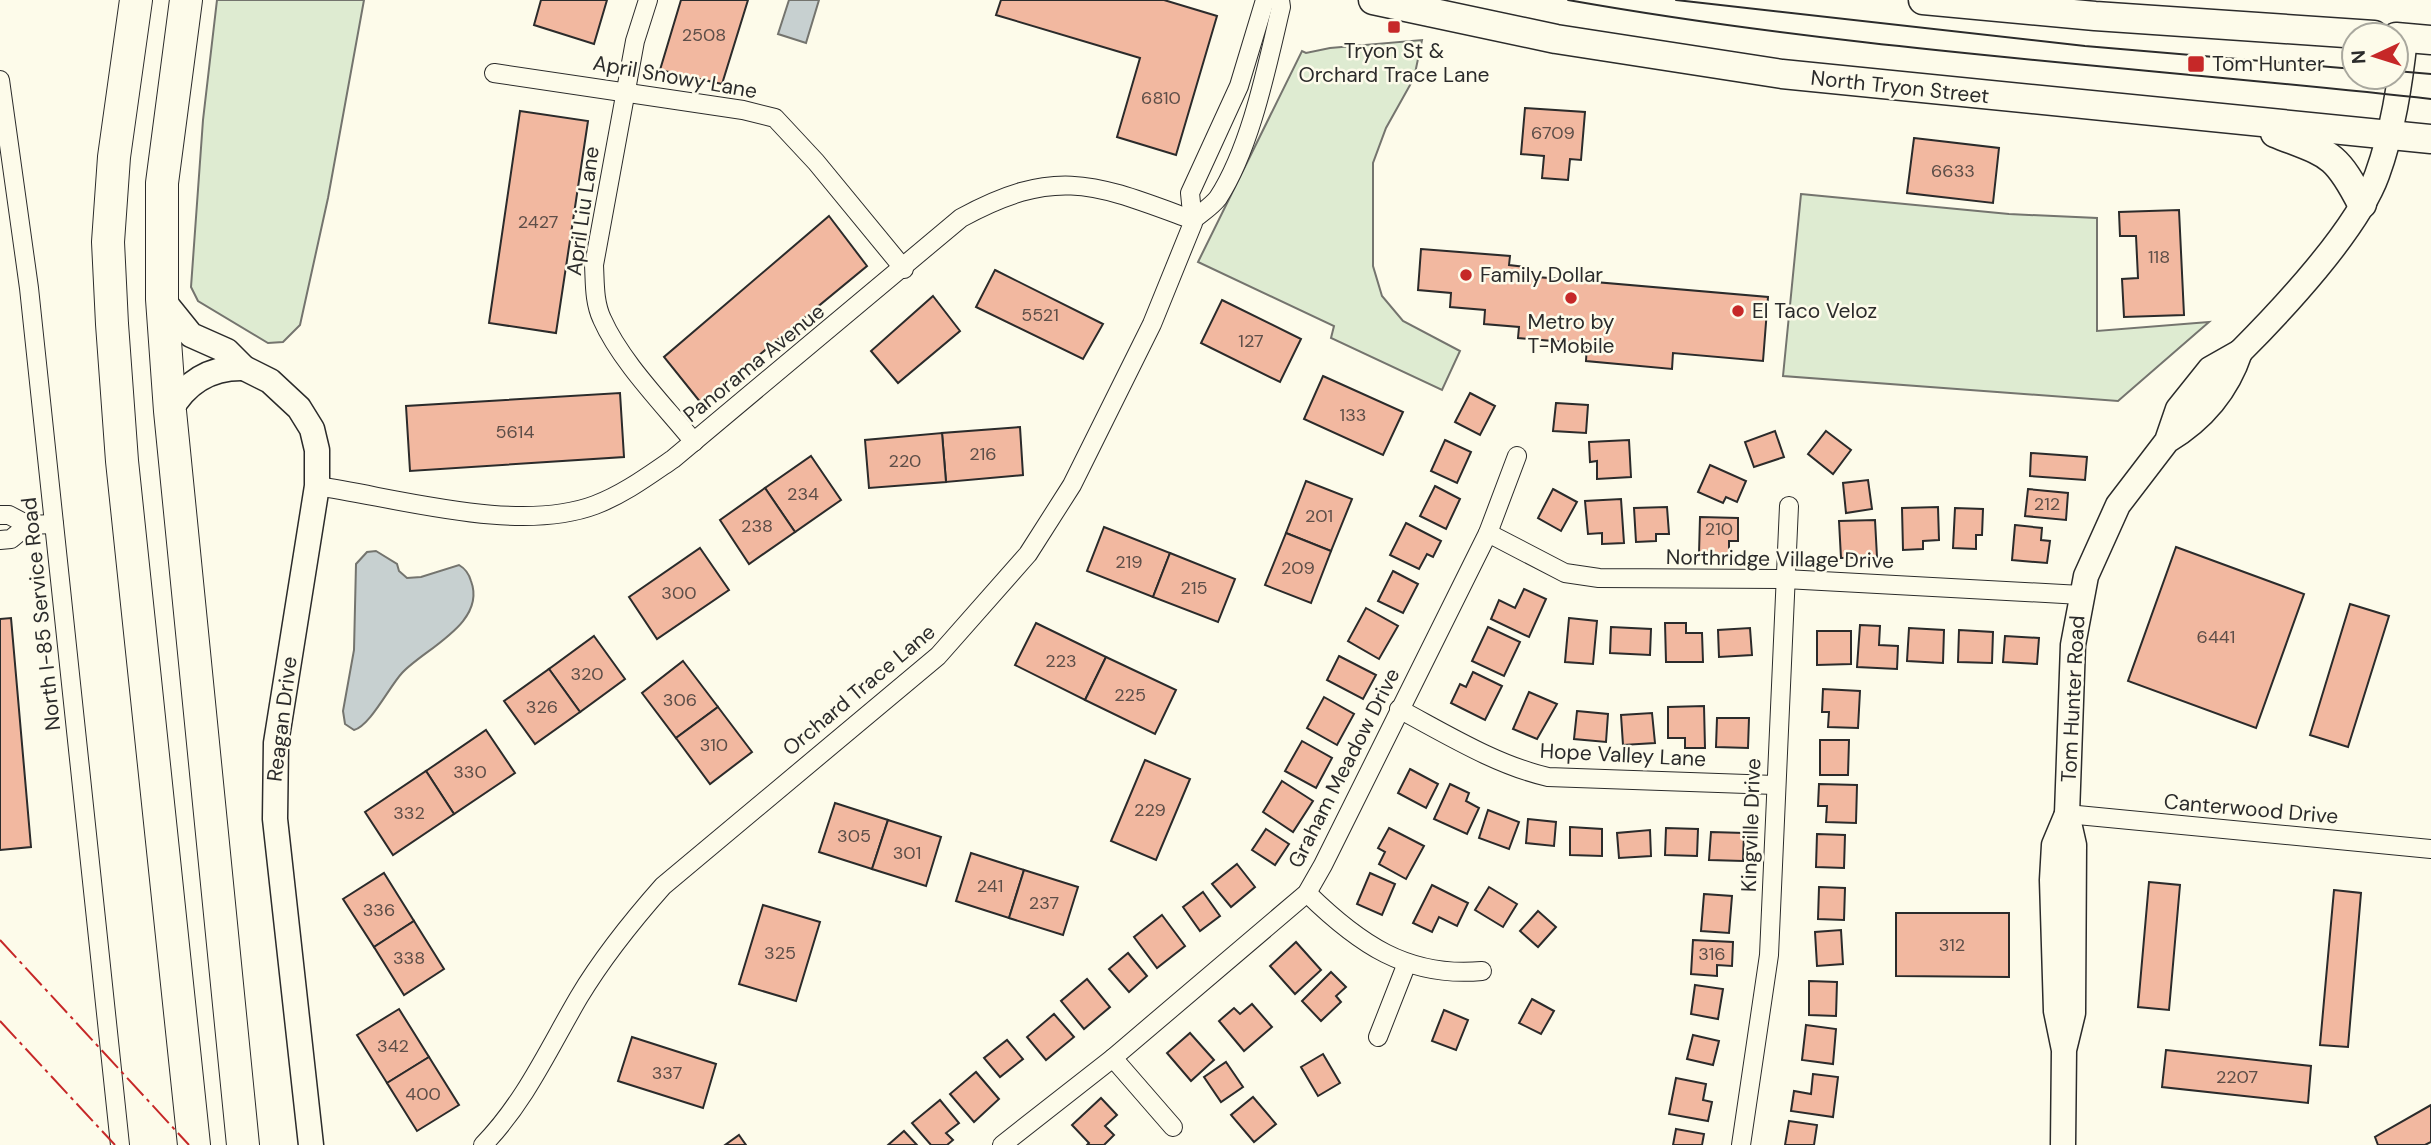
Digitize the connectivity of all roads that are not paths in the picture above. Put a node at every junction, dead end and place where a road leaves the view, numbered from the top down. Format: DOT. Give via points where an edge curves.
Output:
graph roads {
  1 [pos="136,0"];
  2 [pos="186,0"];
  3 [pos="648,0"];
  4 [pos="1265,0"];
  5 [pos="1280,0"];
  6 [pos="1373,0"];
  7 [pos="1923,0"];
  8 [pos="2096,8"];
  9 [pos="2340,32"];
  10 [pos="2411,38"];
  11 [pos="494,73"];
  12 [pos="0,80"];
  13 [pos="625,93"];
  14 [pos="2243,121"];
  15 [pos="2389,135"];
  16 [pos="2431,139"];
  17 [pos="2362,204"];
  18 [pos="1193,219"];
  19 [pos="904,269"];
  20 [pos="162,299"];
  21 [pos="244,368"];
  22 [pos="170,411"];
  23 [pos="694,442"];
  24 [pos="1517,456"];
  25 [pos="317,486"];
  26 [pos="1789,506"];
  27 [pos="0,515"];
  28 [pos="54,524"];
  29 [pos="28,525"];
  30 [pos="1488,533"];
  31 [pos="0,540"];
  32 [pos="1784,579"];
  33 [pos="2081,595"];
  34 [pos="1399,709"];
  35 [pos="1775,785"];
  36 [pos="2067,814"];
  37 [pos="2431,849"];
  38 [pos="1307,893"];
  39 [pos="1407,963"];
  40 [pos="1482,971"];
  41 [pos="1378,1037"];
  42 [pos="1113,1058"];
  43 [pos="1173,1127"];
  44 [pos="120,1145"];
  45 [pos="194,1145"];
  46 [pos="243,1145"];
  47 [pos="311,1145"];
  48 [pos="483,1145"];
  49 [pos="1002,1145"];
  50 [pos="1741,1145"];
  51 [pos="2063,1145"];
  1 -- 45 [label="highway" via="114,157 110,283 122,461"];
  2 -- 20 [label="highway" via="162,183"];
  3 -- 13 [label="street, April Liu Lane"];
  4 -- 18 [label="street, Orchard Trace Lane" via="1239,86 1190,193"];
  5 -- 18 [label="street, Orchard Trace Lane" via="1260,94 1234,163 1217,200"];
  6 -- 14 [label="main road, North Tryon Street" via="1556,39 1782,74"];
  7 -- 8 [label="main road"];
  8 -- 9 [label="main road"];
  10 -- 15 [label="street, Tom Hunter Road"];
  11 -- 13 [label="street, April Snowy Lane"];
  12 -- 28 [label="street, North I-85 Service Road" via="29,281"];
  13 -- 19 [label="street, April Snowy Lane" via="775,118"];
  13 -- 23 [label="street, April Liu Lane" via="594,265 595,291 614,342"];
  14 -- 15 [label="main road, North Tryon Street"];
  14 -- 17 [label="main road" via="2329,154 2346,173"];
  15 -- 16 [label="main road, North Tryon Street"];
  15 -- 17 [label="street, Tom Hunter Road"];
  17 -- 33 [label="street, Tom Hunter Road" via="2301,288 2240,352 2230,380 2191,426 2166,441 2118,505"];
  18 -- 19 [label="street, Panorama Avenue" via="1107,188 1031,187 961,218"];
  18 -- 48 [label="street, Orchard Trace Lane" via="1152,324 1116,399 1058,509 1028,554 939,656 663,886 593,974 532,1083"];
  19 -- 23 [label="street, Panorama Avenue"];
  20 -- 21 [label="street, Reagan Drive" via="191,335 227,351"];
  20 -- 22 [label="highway"];
  21 -- 22 [label="street" via="201,377 180,393"];
  21 -- 25 [label="street, Reagan Drive" via="270,381 299,408 312,429"];
  22 -- 46 [label="highway"];
  23 -- 25 [label="street, Panorama Avenue" via="626,491 553,516 513,518"];
  24 -- 30 [label="street, Graham Meadow Drive"];
  25 -- 47 [label="street, Reagan Drive" via="276,743 274,781"];
  26 -- 32 [label="street, Kingville Drive"];
  27 -- 29 [label="street"];
  28 -- 29 [label="street"];
  28 -- 44 [label="street, North I-85 Service Road"];
  29 -- 31 [label="street" via="11,539"];
  30 -- 32 [label="street, Northridge Village Drive" via="1546,564 1580,576"];
  30 -- 34 [label="street, Graham Meadow Drive"];
  32 -- 33 [label="street, Northridge Village Drive"];
  32 -- 35 [label="street, Kingville Drive"];
  33 -- 36 [label="street, Tom Hunter Road" via="2071,670"];
  34 -- 35 [label="street, Hope Valley Lane" via="1473,747 1548,777"];
  34 -- 38 [label="street, Graham Meadow Drive"];
  35 -- 50 [label="street, Kingville Drive" via="1769,955"];
  36 -- 37 [label="street, Canterwood Drive"];
  36 -- 51 [label="street, Tom Hunter Road" via="2074,845 2073,1013 2064,1050"];
  38 -- 39 [label="street" via="1356,938"];
  38 -- 42 [label="street, Graham Meadow Drive"];
  39 -- 40 [label="street" via="1438,972"];
  39 -- 41 [label="street"];
  42 -- 43 [label="street"];
  42 -- 49 [label="street, Graham Meadow Drive"];
}
